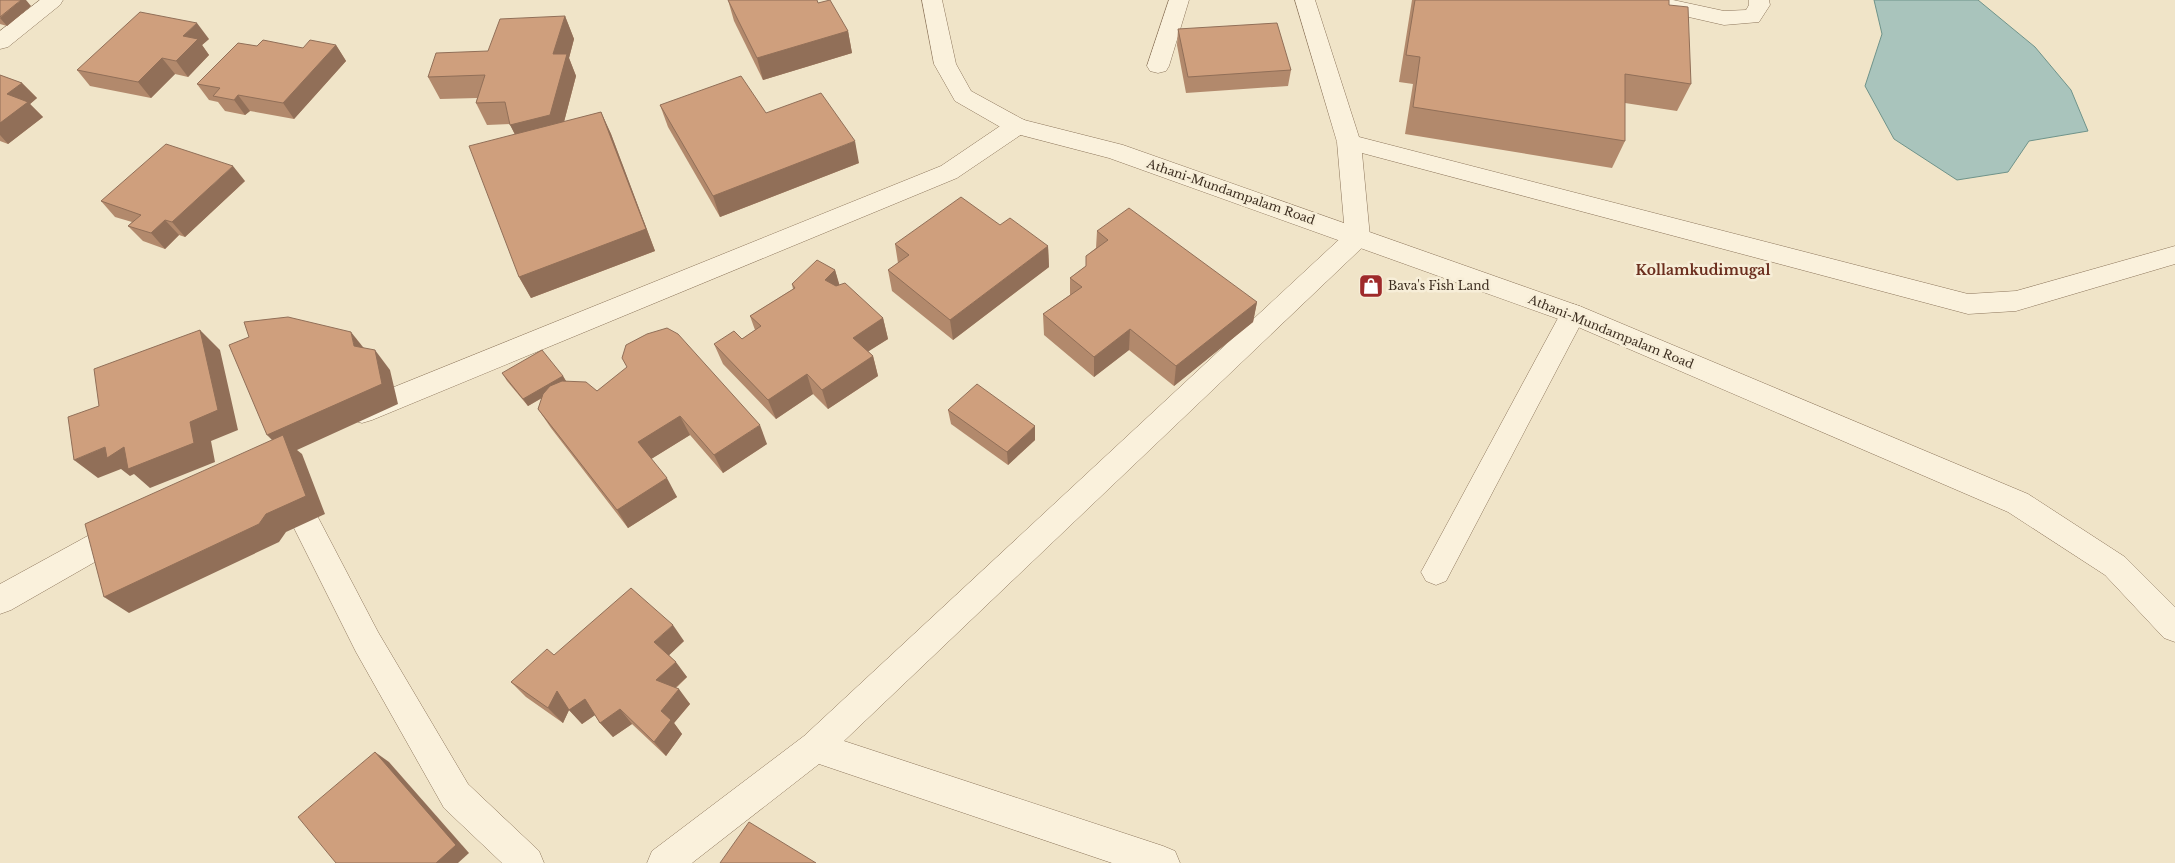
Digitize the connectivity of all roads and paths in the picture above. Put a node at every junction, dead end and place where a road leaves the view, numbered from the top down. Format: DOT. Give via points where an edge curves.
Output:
graph roads {
  1 [pos="53,0"];
  2 [pos="932,0"];
  3 [pos="1180,0"];
  4 [pos="1305,0"];
  5 [pos="1643,0"];
  6 [pos="1759,0"];
  7 [pos="0,42"];
  8 [pos="1158,66"];
  9 [pos="1016,126"];
  10 [pos="1349,142"];
  11 [pos="1358,237"];
  12 [pos="2175,255"];
  13 [pos="1573,314"];
  14 [pos="344,420"];
  15 [pos="277,465"];
  16 [pos="147,518"];
  17 [pos="1436,572"];
  18 [pos="0,600"];
  19 [pos="2175,628"];
  20 [pos="815,747"];
  21 [pos="527,863"];
  22 [pos="664,863"];
  23 [pos="1163,863"];
  1 -- 7 [label="street"];
  2 -- 9 [label="street, Athani-Mundampalam Road" via="945,64 963,96"];
  3 -- 8 [label="street"];
  4 -- 10 [label="street"];
  5 -- 6 [label="street" via="1724,18 1752,18 1760,5"];
  9 -- 11 [label="street, Athani-Mundampalam Road" via="1115,151"];
  9 -- 14 [label="street" via="949,172"];
  10 -- 11 [label="street"];
  10 -- 12 [label="street" via="1968,304 2016,301"];
  11 -- 13 [label="street, Athani-Mundampalam Road"];
  11 -- 20 [label="street"];
  13 -- 17 [label="street"];
  13 -- 19 [label="street, Athani-Mundampalam Road" via="2018,503 2115,566"];
  15 -- 21 [label="street" via="367,642 456,796"];
  16 -- 18 [label="street"];
  20 -- 22 [label="street"];
  20 -- 23 [label="street"];
}
